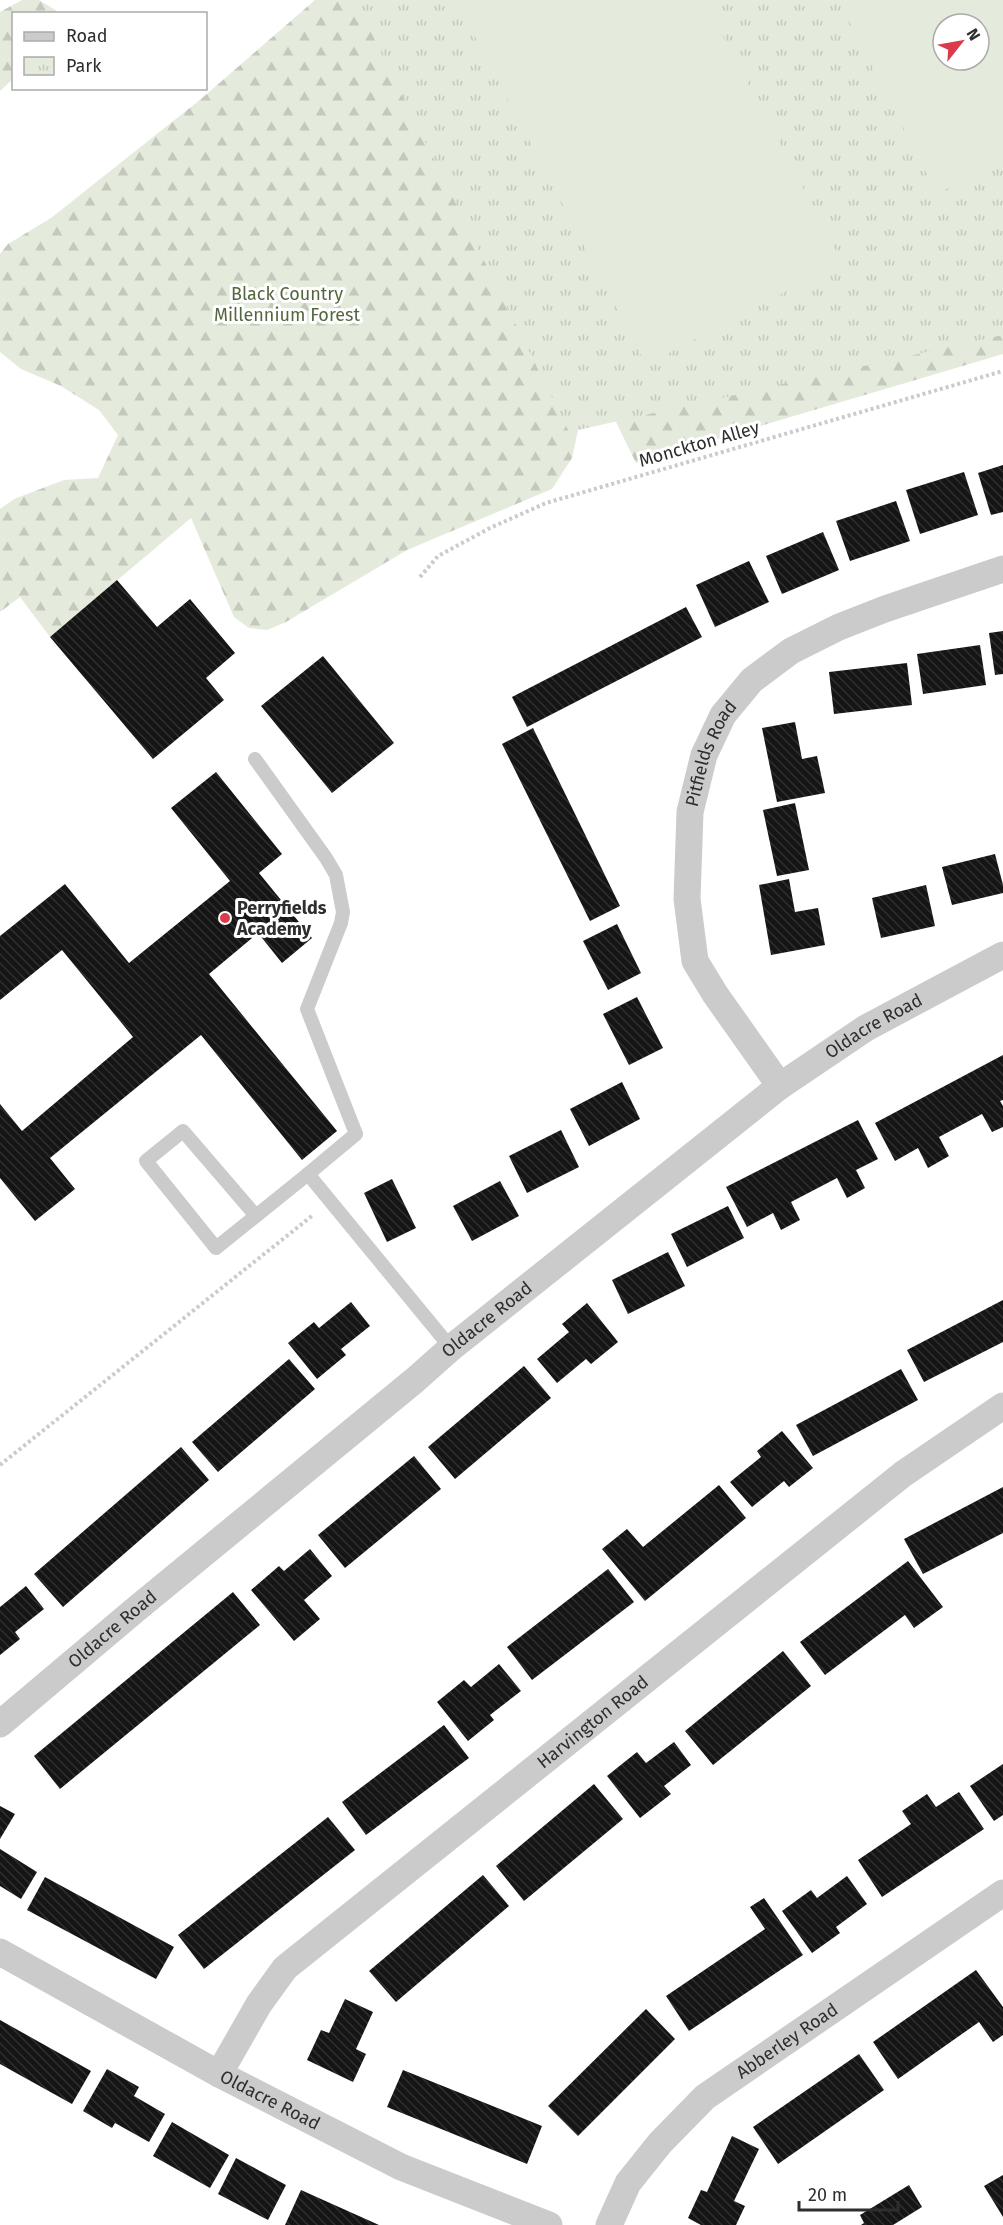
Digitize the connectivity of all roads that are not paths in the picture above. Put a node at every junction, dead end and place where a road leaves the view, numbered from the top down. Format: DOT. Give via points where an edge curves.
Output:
graph roads {
  1 [pos="1003,569"];
  2 [pos="255,759"];
  3 [pos="1003,955"];
  4 [pos="780,1086"];
  5 [pos="309,1174"];
  6 [pos="255,1216"];
  7 [pos="451,1348"];
  8 [pos="1003,1406"];
  9 [pos="0,1724"];
  10 [pos="1003,1893"];
  11 [pos="0,1952"];
  12 [pos="219,2074"];
  13 [pos="549,2225"];
  14 [pos="609,2225"];
  1 -- 4 [label="street, Pitfields Road" via="885,609 791,651 752,680 723,715 704,755 690,813 687,899 695,961"];
  2 -- 5 [label="lane" via="326,858 336,875 342,901 341,924 307,1009 356,1134"];
  3 -- 4 [label="street, Oldacre Road" via="866,1028"];
  4 -- 7 [label="street, Oldacre Road"];
  5 -- 6 [label="lane"];
  5 -- 7 [label="lane"];
  6 -- 6 [label="lane" via="216,1248 146,1161 183,1131"];
  7 -- 9 [label="street, Oldacre Road"];
  8 -- 12 [label="street, Harvington Road" via="903,1474 285,1968"];
  10 -- 14 [label="street, Abberley Road" via="705,2097 628,2183"];
  11 -- 12 [label="street, Oldacre Road"];
  12 -- 13 [label="street, Oldacre Road" via="401,2167"];
}
